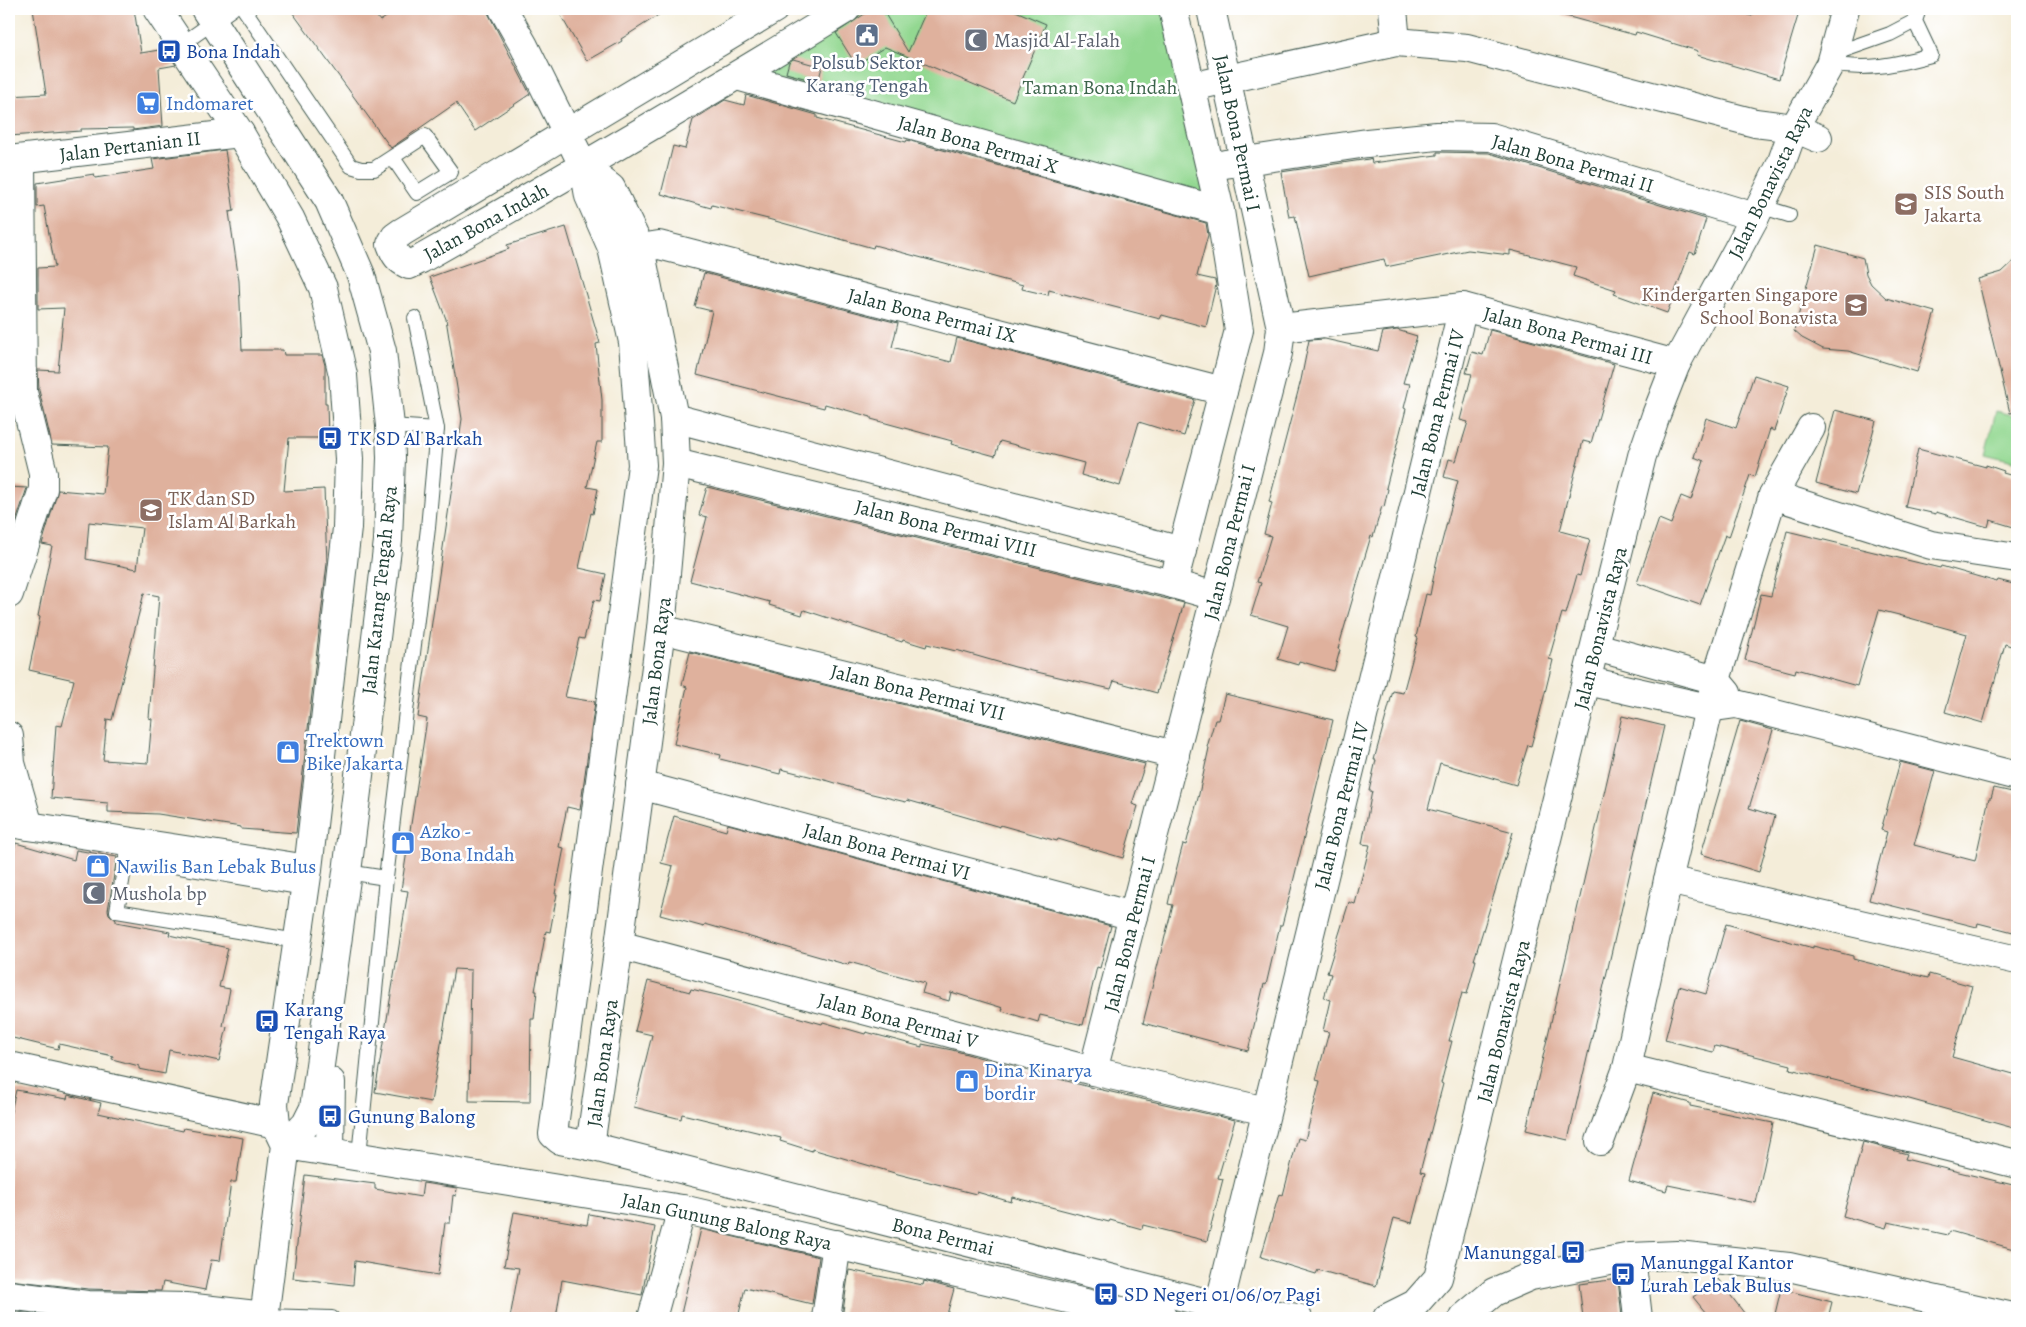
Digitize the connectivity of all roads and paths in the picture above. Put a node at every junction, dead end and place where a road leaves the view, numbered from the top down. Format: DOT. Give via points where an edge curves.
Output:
graph roads {
  1 [pos="157,9"];
  2 [pos="244,9"];
  3 [pos="503,9"];
  4 [pos="774,9"];
  5 [pos="846,9"];
  6 [pos="1173,9"];
  7 [pos="1211,9"];
  8 [pos="1393,9"];
  9 [pos="1845,9"];
  10 [pos="217,13"];
  11 [pos="1917,15"];
  12 [pos="1396,42"];
  13 [pos="182,44"];
  14 [pos="1832,59"];
  15 [pos="737,76"];
  16 [pos="1226,80"];
  17 [pos="1191,87"];
  18 [pos="240,133"];
  19 [pos="1806,133"];
  20 [pos="566,134"];
  21 [pos="393,158"];
  22 [pos="15,159"];
  23 [pos="1243,161"];
  24 [pos="584,167"];
  25 [pos="1210,167"];
  26 [pos="1220,211"];
  27 [pos="1758,211"];
  28 [pos="1788,215"];
  29 [pos="640,248"];
  30 [pos="1463,307"];
  31 [pos="415,318"];
  32 [pos="1281,328"];
  33 [pos="1676,364"];
  34 [pos="16,391"];
  35 [pos="1223,391"];
  36 [pos="674,418"];
  37 [pos="390,426"];
  38 [pos="1811,428"];
  39 [pos="437,429"];
  40 [pos="676,463"];
  41 [pos="1774,495"];
  42 [pos="1182,551"];
  43 [pos="2017,558"];
  44 [pos="1173,584"];
  45 [pos="9,594"];
  46 [pos="1215,596"];
  47 [pos="661,629"];
  48 [pos="1596,648"];
  49 [pos="1588,680"];
  50 [pos="1716,680"];
  51 [pos="1736,704"];
  52 [pos="1708,708"];
  53 [pos="9,736"];
  54 [pos="1175,754"];
  55 [pos="2017,776"];
  56 [pos="640,785"];
  57 [pos="19,824"];
  58 [pos="347,872"];
  59 [pos="386,878"];
  60 [pos="306,879"];
  61 [pos="1668,880"];
  62 [pos="1133,916"];
  63 [pos="297,941"];
  64 [pos="619,946"];
  65 [pos="2017,960"];
  66 [pos="289,993"];
  67 [pos="329,999"];
  68 [pos="322,1042"];
  69 [pos="9,1066"];
  70 [pos="1627,1068"];
  71 [pos="1093,1071"];
  72 [pos="1266,1111"];
  73 [pos="281,1134"];
  74 [pos="1600,1141"];
  75 [pos="590,1146"];
  76 [pos="330,1151"];
  77 [pos="359,1156"];
  78 [pos="2017,1164"];
  79 [pos="682,1209"];
  80 [pos="837,1244"];
  81 [pos="1631,1257"];
  82 [pos="9,1295"];
  83 [pos="1219,1306"];
  84 [pos="1110,1314"];
  85 [pos="264,1317"];
  86 [pos="332,1318"];
  87 [pos="652,1318"];
  88 [pos="826,1318"];
  89 [pos="1163,1318"];
  90 [pos="1298,1318"];
  91 [pos="1387,1318"];
  92 [pos="1463,1318"];
  93 [pos="1638,1318"];
  94 [pos="2017,1318"];
  1 -- 13 [label="street, Jalan Karang Tengah Raya"];
  2 -- 21 [label="lane" via="352,166 374,169"];
  3 -- 20 [label="street, Jalan Bona Raya"];
  4 -- 20 [label="street, Jalan Bona Indah"];
  5 -- 15 [label="street, Jalan Bona Indah"];
  6 -- 17 [label="street, Jalan Bona Permai I"];
  7 -- 16 [label="street, Jalan Bona Permai I"];
  8 -- 12 [label="street"];
  9 -- 14 [label="street, Jalan Bonavista Raya"];
  10 -- 13 [label="lane"];
  10 -- 37 [label="street, Jalan Karang Tengah Raya" via="329,200 361,275 382,351"];
  11 -- 14 [label="lane" via="1890,34"];
  11 -- 14 [label="lane" via="1931,55 1866,68 1853,68"];
  12 -- 16 [label="street"];
  12 -- 19 [label="street" via="1467,48 1755,123"];
  13 -- 18 [label="street, Jalan Karang Tengah Raya"];
  14 -- 19 [label="street, Jalan Bonavista Raya"];
  15 -- 24 [label="street, Jalan Bona Indah"];
  15 -- 26 [label="street, Jalan Bona Permai X"];
  16 -- 17 [label="street"];
  16 -- 23 [label="street, Jalan Bona Permai I"];
  17 -- 25 [label="street, Jalan Bona Permai I"];
  18 -- 22 [label="street, Jalan Pertanian II"];
  18 -- 60 [label="street, Jalan Karang Tengah Raya" via="290,218 323,288 343,375 349,459 347,528"];
  19 -- 27 [label="street, Jalan Bonavista Raya" via="1781,164"];
  20 -- 24 [label="street, Jalan Bona Raya"];
  20 -- 24 [label="street, Jalan Bona Indah" via="394,237 391,244 394,254 410,265"];
  22 -- 34 [label="street, Jalan Pertanian II"];
  23 -- 25 [label="street, Jalan Bona Permai II"];
  23 -- 27 [label="street, Jalan Bona Permai II" via="1437,136 1491,137"];
  23 -- 32 [label="street, Jalan Bona Permai I"];
  24 -- 29 [label="street, Jalan Bona Raya" via="611,188"];
  24 -- 75 [label="street, Jalan Bona Raya" via="588,196 612,248 633,342 642,466 553,1134 560,1140"];
  25 -- 26 [label="street, Jalan Bona Permai I"];
  26 -- 35 [label="street, Jalan Bona Permai I" via="1239,330"];
  27 -- 28 [label="lane"];
  27 -- 33 [label="street, Jalan Bonavista Raya"];
  29 -- 35 [label="street, Jalan Bona Permai IX" via="659,245"];
  29 -- 36 [label="street, Jalan Bona Raya"];
  30 -- 32 [label="street, Jalan Bona Permai III"];
  30 -- 33 [label="street, Jalan Bona Permai III"];
  30 -- 72 [label="street, Jalan Bona Permai IV"];
  31 -- 39 [label="lane"];
  32 -- 46 [label="street, Jalan Bona Permai I" via="1278,354"];
  33 -- 48 [label="street, Jalan Bonavista Raya" via="1642,456"];
  34 -- 45 [label="street, Jalan Pertanian II" via="43,473 43,489"];
  35 -- 42 [label="street, Jalan Bona Permai I"];
  36 -- 40 [label="street, Jalan Bona Raya"];
  36 -- 42 [label="street, Jalan Bona Permai VIII"];
  37 -- 39 [label="lane"];
  37 -- 58 [label="street, Jalan Karang Tengah Raya" via="388,541"];
  38 -- 41 [label="street"];
  39 -- 59 [label="lane"];
  40 -- 44 [label="street, Jalan Bona Permai VIII"];
  40 -- 47 [label="street, Jalan Bona Raya"];
  41 -- 43 [label="street" via="1931,545"];
  41 -- 50 [label="street"];
  42 -- 44 [label="street, Jalan Bona Permai I"];
  44 -- 46 [label="street, Jalan Bona Permai VIII"];
  46 -- 54 [label="street, Jalan Bona Permai I"];
  47 -- 54 [label="street, Jalan Bona Permai VII"];
  47 -- 56 [label="street, Jalan Bona Raya"];
  48 -- 49 [label="street, Jalan Bonavista Raya"];
  48 -- 50 [label="street"];
  49 -- 52 [label="street"];
  49 -- 91 [label="street, Jalan Bonavista Raya" via="1438,1278 1415,1304"];
  50 -- 51 [label="street"];
  50 -- 52 [label="street"];
  51 -- 52 [label="street"];
  51 -- 55 [label="street"];
  52 -- 61 [label="street"];
  53 -- 57 [label="street"];
  54 -- 62 [label="street, Jalan Bona Permai I"];
  56 -- 62 [label="street, Jalan Bona Permai VI"];
  56 -- 64 [label="street, Jalan Bona Raya"];
  57 -- 60 [label="street"];
  58 -- 59 [label="lane"];
  58 -- 67 [label="street, Jalan Karang Tengah Raya"];
  59 -- 77 [label="lane"];
  60 -- 63 [label="street, Jalan Karang Tengah Raya"];
  60 -- 63 [label="lane" via="126,858 117,911"];
  61 -- 65 [label="street"];
  61 -- 70 [label="street"];
  62 -- 71 [label="street, Jalan Bona Permai I"];
  63 -- 66 [label="street, Jalan Karang Tengah Raya"];
  64 -- 71 [label="street, Jalan Bona Permai V"];
  64 -- 75 [label="street, Jalan Bona Raya"];
  66 -- 67 [label="street"];
  66 -- 73 [label="street, Jalan Karang Tengah Raya" via="274,1104"];
  67 -- 68 [label="street, Jalan Karang Tengah Raya"];
  68 -- 73 [label="street, Jalan Karang Tengah Raya" via="314,1108 306,1124"];
  68 -- 76 [label="street" via="331,1070"];
  69 -- 73 [label="street, Jalan Gunung Balong Raya"];
  70 -- 74 [label="street"];
  70 -- 78 [label="street"];
  71 -- 72 [label="street, Jalan Bona Permai V"];
  72 -- 83 [label="street, Jalan Bona Permai IV"];
  73 -- 76 [label="street, Jalan Gunung Balong Raya"];
  73 -- 85 [label="street, Jalan Karang Tengah Raya"];
  75 -- 83 [label="street, Bona Permai"];
  76 -- 77 [label="street, Jalan Gunung Balong Raya"];
  77 -- 79 [label="street, Jalan Gunung Balong Raya"];
  79 -- 80 [label="street, Jalan Gunung Balong Raya"];
  79 -- 87 [label="street"];
  80 -- 84 [label="street, Jalan Gunung Balong Raya"];
  80 -- 88 [label="street"];
  81 -- 92 [label="street" via="1531,1276 1494,1292"];
  81 -- 93 [label="street"];
  81 -- 94 [label="street" via="1677,1255 1789,1267"];
  82 -- 85 [label="street" via="87,1305 186,1307"];
  83 -- 90 [label="street, Bona Permai"];
  84 -- 89 [label="street, Jalan Gunung Balong Raya"];
  85 -- 86 [label="lane"];
}
